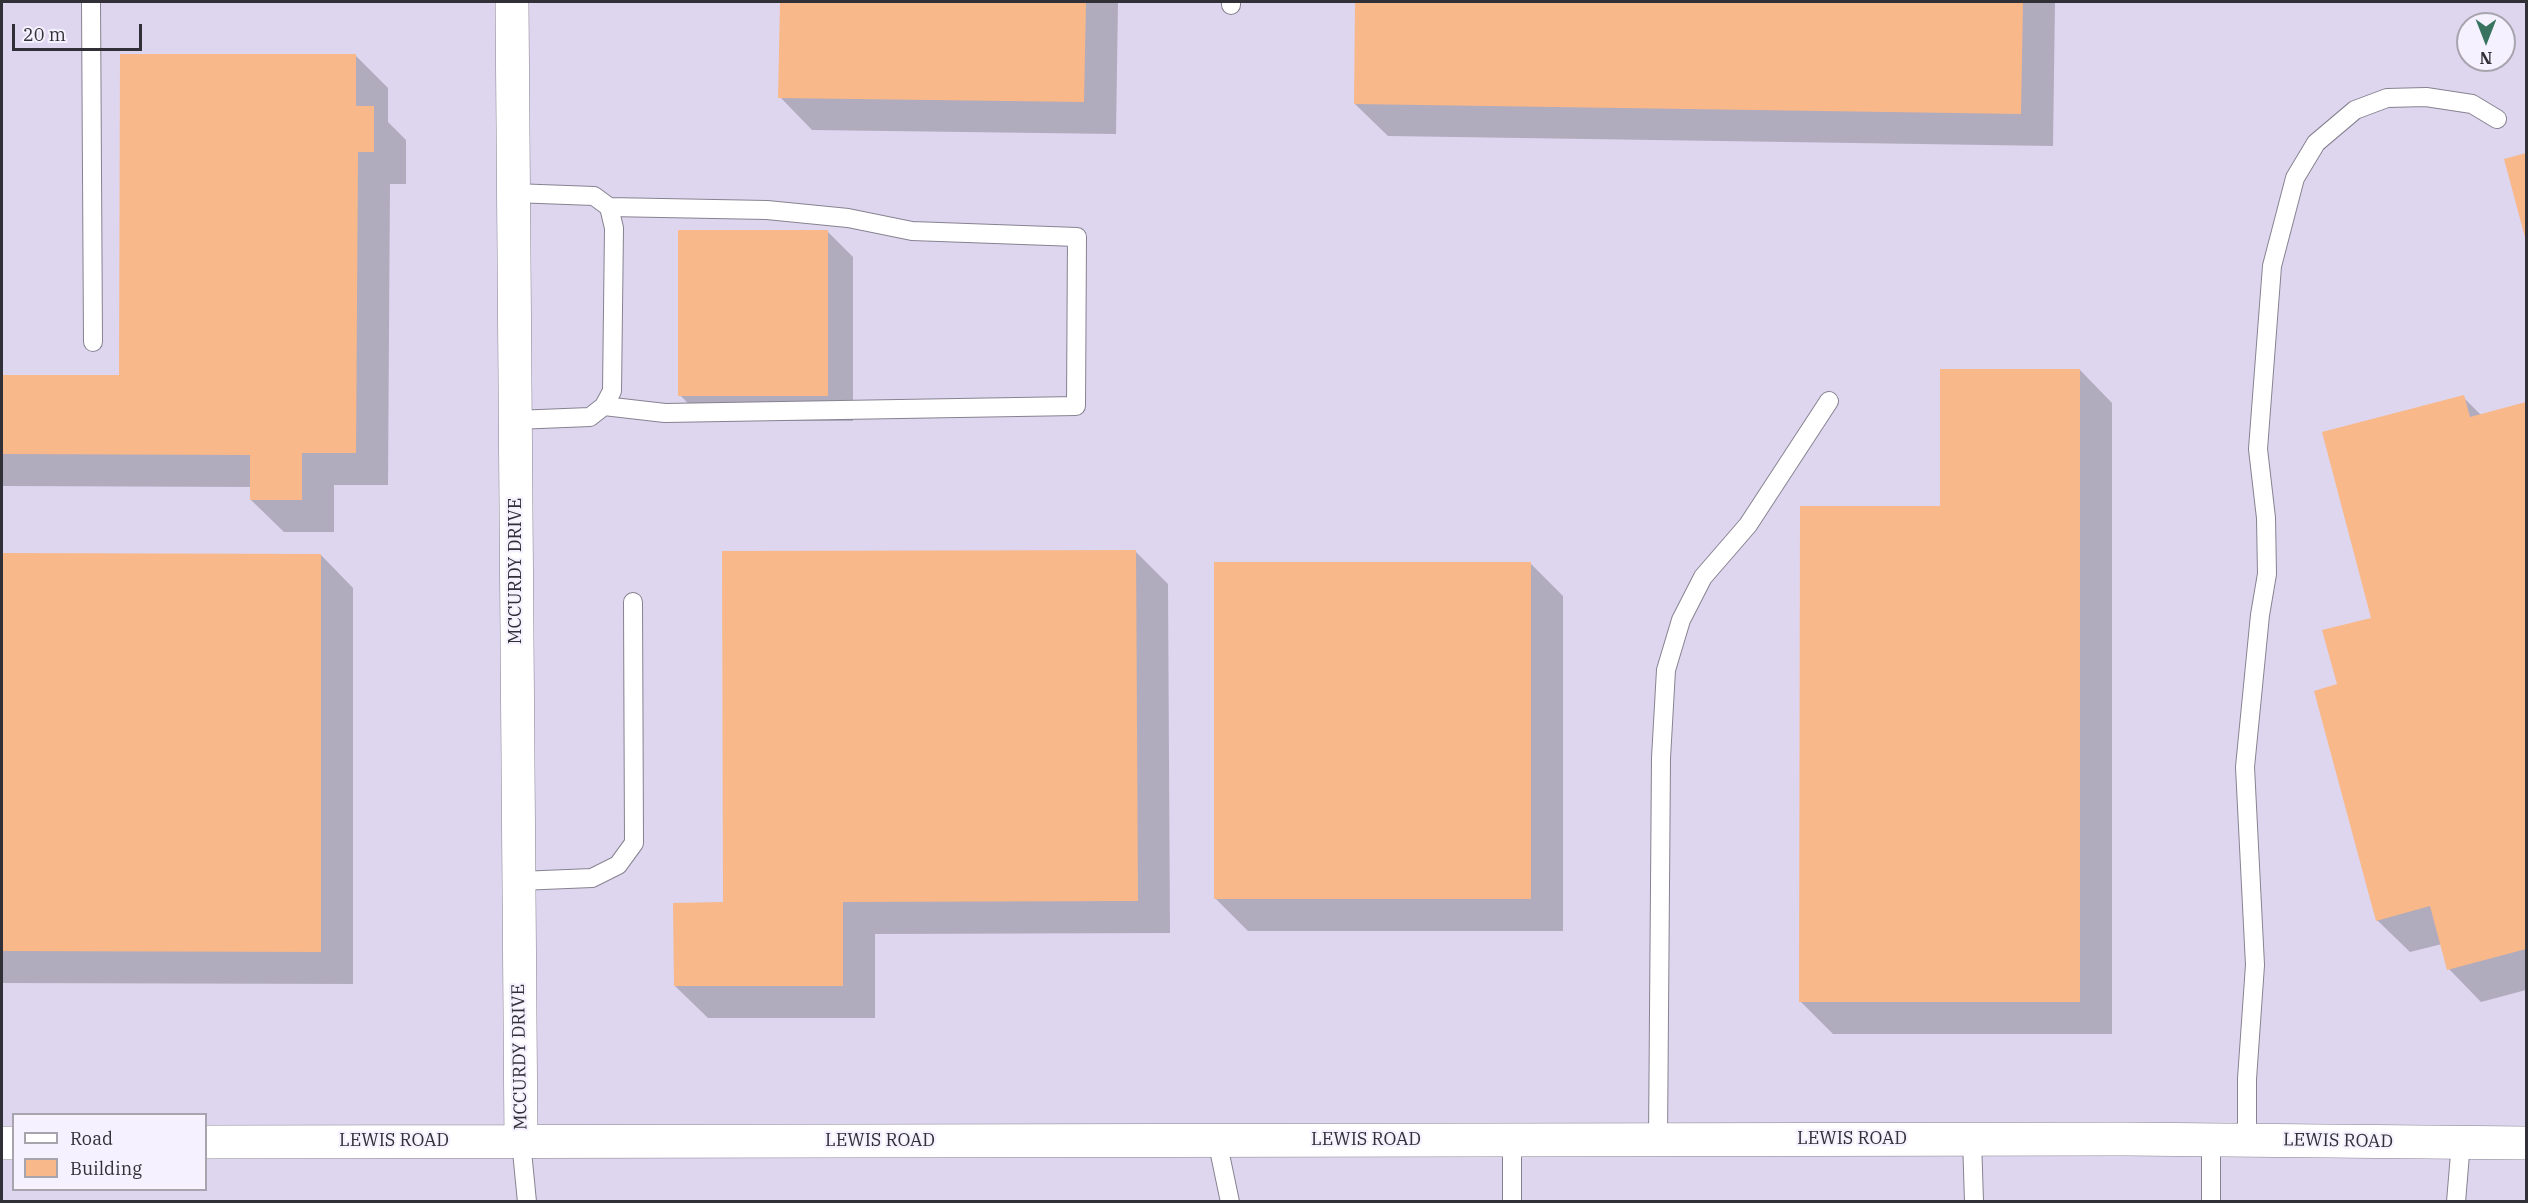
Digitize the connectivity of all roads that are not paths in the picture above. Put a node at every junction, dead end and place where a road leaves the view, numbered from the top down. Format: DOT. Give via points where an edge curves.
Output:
graph roads {
  1 [pos="91,2"];
  2 [pos="512,2"];
  3 [pos="2497,119"];
  4 [pos="513,193"];
  5 [pos="609,207"];
  6 [pos="93,342"];
  7 [pos="1829,401"];
  8 [pos="604,406"];
  9 [pos="515,420"];
  10 [pos="633,602"];
  11 [pos="519,881"];
  12 [pos="1972,1139"];
  13 [pos="1218,1140"];
  14 [pos="1512,1140"];
  15 [pos="1658,1140"];
  16 [pos="2211,1140"];
  17 [pos="2247,1140"];
  18 [pos="521,1141"];
  19 [pos="207,1142"];
  20 [pos="2461,1143"];
  21 [pos="2526,1143"];
  22 [pos="527,1202"];
  23 [pos="1230,1202"];
  24 [pos="1512,1202"];
  25 [pos="1974,1202"];
  26 [pos="2211,1202"];
  27 [pos="2456,1202"];
  1 -- 6 [label="lane"];
  2 -- 4 [label="street, MCCURDY DRIVE"];
  3 -- 17 [label="lane" via="2472,104 2426,97 2388,98 2355,110 2316,142 2295,178 2272,266 2258,449 2266,518 2267,574 2245,767 2255,965"];
  4 -- 5 [label="lane" via="594,196"];
  4 -- 9 [label="street, MCCURDY DRIVE"];
  5 -- 8 [label="lane" via="614,228 612,391"];
  5 -- 8 [label="lane" via="767,210 912,231 1077,237 1076,406 665,413"];
  7 -- 15 [label="lane" via="1749,525 1703,577 1681,620 1666,670 1661,758"];
  8 -- 9 [label="lane" via="590,417"];
  9 -- 11 [label="street, MCCURDY DRIVE"];
  10 -- 11 [label="lane" via="634,843 618,865 592,878"];
  11 -- 18 [label="street, MCCURDY DRIVE"];
  12 -- 15 [label="street, LEWIS ROAD"];
  12 -- 16 [label="street, LEWIS ROAD"];
  12 -- 25 [label="lane"];
  13 -- 14 [label="street, LEWIS ROAD"];
  13 -- 18 [label="street, LEWIS ROAD"];
  13 -- 23 [label="lane"];
  14 -- 15 [label="street, LEWIS ROAD"];
  14 -- 24 [label="lane"];
  16 -- 17 [label="street, LEWIS ROAD"];
  16 -- 26 [label="lane"];
  17 -- 20 [label="street, LEWIS ROAD"];
  18 -- 19 [label="street, LEWIS ROAD"];
  18 -- 22 [label="lane"];
  20 -- 21 [label="street, LEWIS ROAD"];
  20 -- 27 [label="lane"];
}
